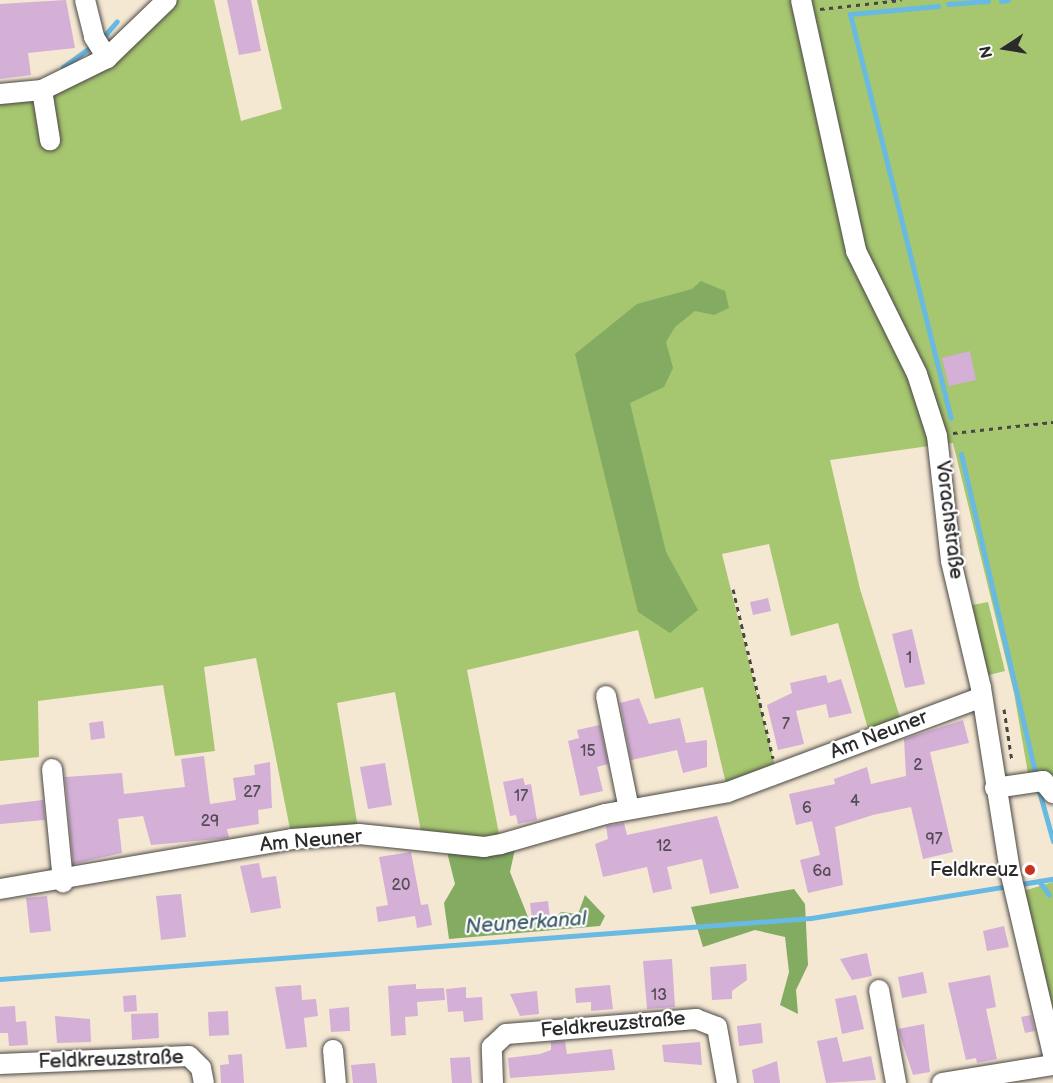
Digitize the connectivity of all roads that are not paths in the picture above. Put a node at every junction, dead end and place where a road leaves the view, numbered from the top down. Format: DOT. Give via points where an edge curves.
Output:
graph roads {
  1 [pos="85,0"];
  2 [pos="166,0"];
  3 [pos="802,5"];
  4 [pos="107,58"];
  5 [pos="42,90"];
  6 [pos="0,94"];
  7 [pos="50,140"];
  8 [pos="606,696"];
  9 [pos="982,697"];
  10 [pos="52,769"];
  11 [pos="995,788"];
  12 [pos="1053,793"];
  13 [pos="629,809"];
  14 [pos="63,882"];
  15 [pos="0,889"];
  16 [pos="879,990"];
  17 [pos="333,1050"];
  18 [pos="1053,1055"];
  19 [pos="0,1064"];
  20 [pos="1053,1065"];
  21 [pos="204,1083"];
  22 [pos="336,1083"];
  23 [pos="493,1083"];
  24 [pos="727,1083"];
  25 [pos="896,1083"];
  26 [pos="942,1083"];
  1 -- 4 [label="street" via="94,37"];
  2 -- 4 [label="street"];
  3 -- 9 [label="street, Vorachstraße" via="856,250 917,374 937,435 951,561"];
  4 -- 5 [label="street"];
  5 -- 6 [label="street"];
  5 -- 7 [label="street"];
  8 -- 13 [label="street"];
  9 -- 11 [label="street, Vorachstraße"];
  9 -- 13 [label="street, Am Neuner" via="728,792"];
  10 -- 14 [label="street"];
  11 -- 12 [label="street" via="1043,782"];
  11 -- 18 [label="street, Vorachstraße" via="1017,904"];
  13 -- 14 [label="street, Am Neuner" via="484,847 359,834 292,839"];
  14 -- 15 [label="street, Am Neuner"];
  16 -- 25 [label="street"];
  17 -- 22 [label="street"];
  19 -- 21 [label="street, Feldkreuzstraße" via="189,1056 201,1068"];
  20 -- 26 [label="street"];
  23 -- 24 [label="street, Feldkreuzstraße" via="492,1047 506,1034 696,1018 717,1027"];
}
